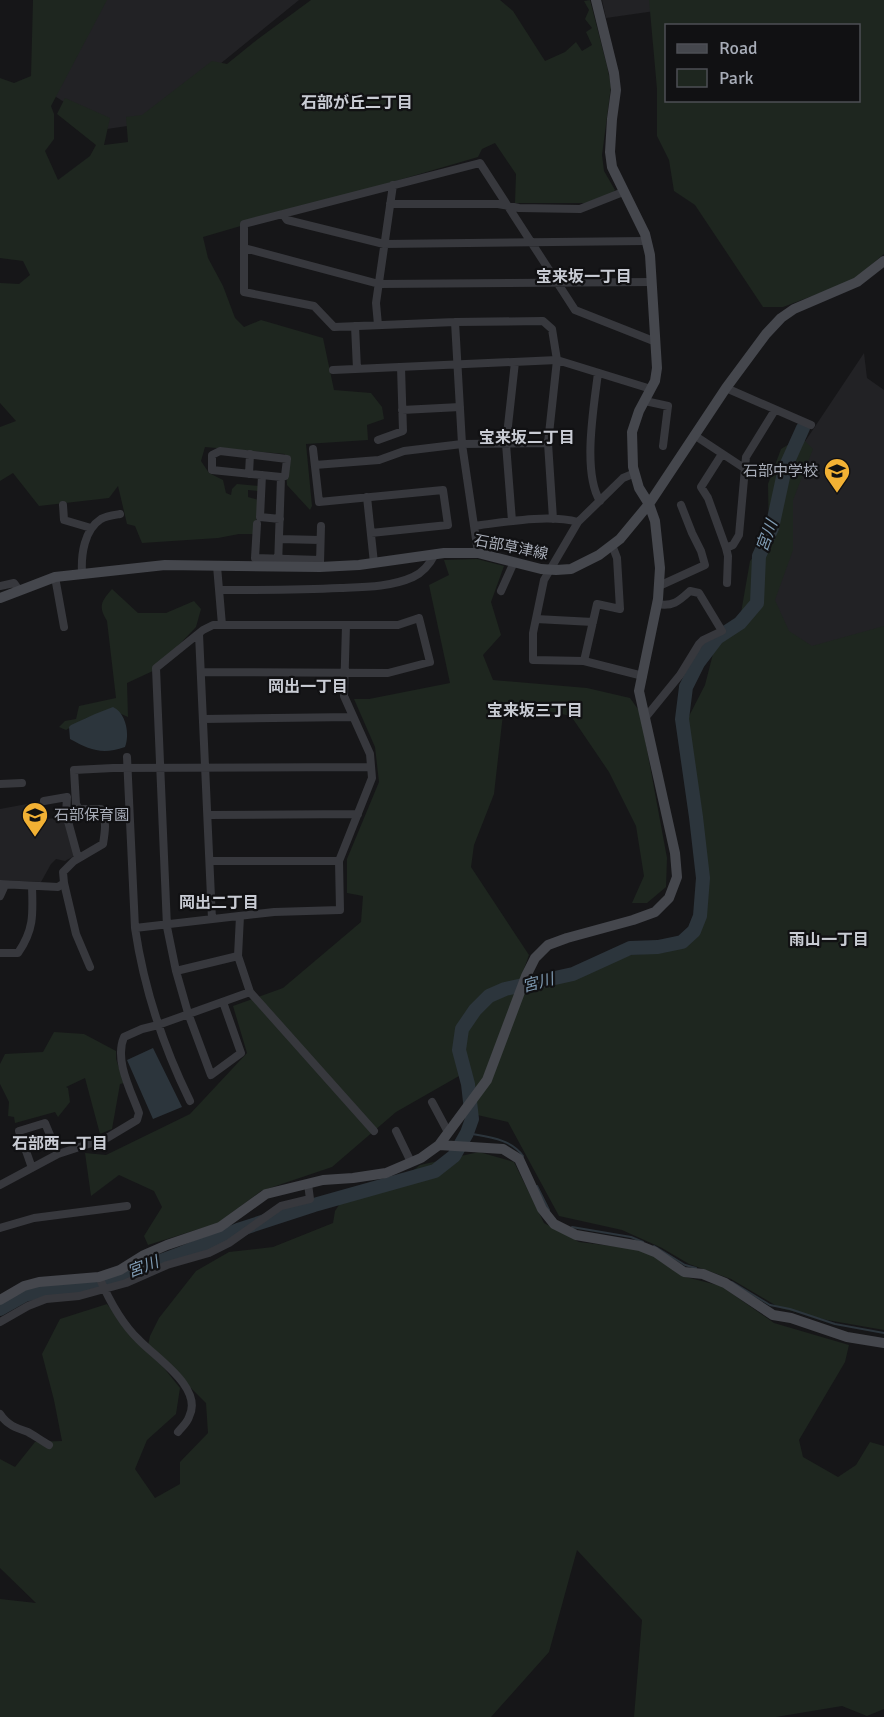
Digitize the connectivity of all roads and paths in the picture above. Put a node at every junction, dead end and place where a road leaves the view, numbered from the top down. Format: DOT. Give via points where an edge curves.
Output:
graph roads {
  1 [pos="596,0"];
  2 [pos="393,185"];
  3 [pos="623,192"];
  4 [pos="390,204"];
  5 [pos="508,206"];
  6 [pos="283,214"];
  7 [pos="646,241"];
  8 [pos="532,243"];
  9 [pos="384,244"];
  10 [pos="244,248"];
  11 [pos="884,261"];
  12 [pos="652,282"];
  13 [pos="558,283"];
  14 [pos="379,284"];
  15 [pos="455,322"];
  16 [pos="378,325"];
  17 [pos="355,326"];
  18 [pos="656,342"];
  19 [pos="557,360"];
  20 [pos="515,362"];
  21 [pos="457,364"];
  22 [pos="401,367"];
  23 [pos="357,369"];
  24 [pos="333,370"];
  25 [pos="598,373"];
  26 [pos="726,388"];
  27 [pos="651,389"];
  28 [pos="645,401"];
  29 [pos="460,407"];
  30 [pos="402,410"];
  31 [pos="775,410"];
  32 [pos="811,425"];
  33 [pos="694,435"];
  34 [pos="378,440"];
  35 [pos="548,443"];
  36 [pos="462,444"];
  37 [pos="506,444"];
  38 [pos="663,446"];
  39 [pos="313,449"];
  40 [pos="250,454"];
  41 [pos="722,454"];
  42 [pos="315,465"];
  43 [pos="744,468"];
  44 [pos="635,473"];
  45 [pos="249,474"];
  46 [pos="262,475"];
  47 [pos="281,477"];
  48 [pos="367,497"];
  49 [pos="600,501"];
  50 [pos="649,504"];
  51 [pos="63,505"];
  52 [pos="681,505"];
  53 [pos="120,514"];
  54 [pos="280,519"];
  55 [pos="553,519"];
  56 [pos="512,521"];
  57 [pos="578,522"];
  58 [pos="257,524"];
  59 [pos="321,526"];
  60 [pos="474,526"];
  61 [pos="91,528"];
  62 [pos="371,534"];
  63 [pos="279,539"];
  64 [pos="320,540"];
  65 [pos="612,545"];
  66 [pos="726,548"];
  67 [pos="478,553"];
  68 [pos="435,554"];
  69 [pos="374,562"];
  70 [pos="514,562"];
  71 [pos="278,563"];
  72 [pos="320,563"];
  73 [pos="217,566"];
  74 [pos="549,570"];
  75 [pos="82,573"];
  76 [pos="55,577"];
  77 [pos="727,583"];
  78 [pos="0,586"];
  79 [pos="659,586"];
  80 [pos="19,590"];
  81 [pos="219,590"];
  82 [pos="501,591"];
  83 [pos="0,598"];
  84 [pos="657,604"];
  85 [pos="536,620"];
  86 [pos="593,622"];
  87 [pos="222,625"];
  88 [pos="346,625"];
  89 [pos="64,627"];
  90 [pos="199,634"];
  91 [pos="584,661"];
  92 [pos="201,672"];
  93 [pos="345,673"];
  94 [pos="643,676"];
  95 [pos="353,717"];
  96 [pos="645,718"];
  97 [pos="203,719"];
  98 [pos="127,757"];
  99 [pos="371,766"];
  100 [pos="128,768"];
  101 [pos="160,768"];
  102 [pos="205,768"];
  103 [pos="22,783"];
  104 [pos="0,784"];
  105 [pos="44,801"];
  106 [pos="358,813"];
  107 [pos="208,815"];
  108 [pos="78,858"];
  109 [pos="210,861"];
  110 [pos="339,861"];
  111 [pos="64,883"];
  112 [pos="3,885"];
  113 [pos="33,887"];
  114 [pos="0,896"];
  115 [pos="240,916"];
  116 [pos="212,919"];
  117 [pos="167,924"];
  118 [pos="135,928"];
  119 [pos="0,953"];
  120 [pos="238,956"];
  121 [pos="90,967"];
  122 [pos="176,971"];
  123 [pos="250,992"];
  124 [pos="223,1002"];
  125 [pos="189,1014"];
  126 [pos="158,1025"];
  127 [pos="190,1101"];
  128 [pos="432,1102"];
  129 [pos="374,1131"];
  130 [pos="396,1131"];
  131 [pos="448,1132"];
  132 [pos="440,1145"];
  133 [pos="58,1154"];
  134 [pos="411,1162"];
  135 [pos="32,1168"];
  136 [pos="0,1185"];
  137 [pos="308,1186"];
  138 [pos="127,1206"];
  139 [pos="0,1228"];
  140 [pos="99,1277"];
  141 [pos="104,1290"];
  142 [pos="0,1300"];
  143 [pos="0,1322"];
  144 [pos="884,1343"];
  145 [pos="0,1414"];
  146 [pos="178,1432"];
  147 [pos="49,1445"];
  1 -- 3 [label="street" via="614,74 610,141 612,167"];
  2 -- 4 [label="street"];
  2 -- 5 [label="street" via="480,163"];
  2 -- 6 [label="street"];
  3 -- 5 [label="street" via="580,209"];
  3 -- 7 [label="street"];
  4 -- 5 [label="street"];
  4 -- 9 [label="street"];
  5 -- 8 [label="street"];
  6 -- 9 [label="street" via="287,220"];
  6 -- 10 [label="street" via="244,224"];
  7 -- 8 [label="street"];
  7 -- 12 [label="street"];
  8 -- 9 [label="street"];
  8 -- 13 [label="street"];
  9 -- 14 [label="street"];
  10 -- 14 [label="street"];
  10 -- 17 [label="street" via="244,292 314,306 334,327"];
  11 -- 26 [label="street, 石部草津線" via="857,282 781,318"];
  12 -- 13 [label="street"];
  12 -- 18 [label="street"];
  13 -- 14 [label="street"];
  13 -- 18 [label="street" via="575,310"];
  14 -- 16 [label="street"];
  15 -- 16 [label="street"];
  15 -- 19 [label="street" via="543,321 552,329"];
  15 -- 21 [label="street"];
  16 -- 17 [label="street"];
  17 -- 23 [label="street"];
  18 -- 27 [label="street" via="657,368"];
  19 -- 20 [label="street"];
  19 -- 25 [label="street"];
  19 -- 35 [label="street"];
  20 -- 21 [label="street"];
  20 -- 37 [label="street"];
  21 -- 22 [label="street"];
  21 -- 29 [label="street"];
  22 -- 23 [label="street"];
  22 -- 30 [label="street"];
  23 -- 24 [label="street"];
  25 -- 27 [label="street"];
  25 -- 49 [label="street" via="590,445 594,491"];
  26 -- 31 [label="street"];
  26 -- 33 [label="street, 石部草津線"];
  27 -- 28 [label="street"];
  28 -- 38 [label="street" via="668,406"];
  28 -- 44 [label="street" via="632,432"];
  29 -- 30 [label="street"];
  29 -- 36 [label="street"];
  30 -- 34 [label="street" via="403,431"];
  31 -- 32 [label="street"];
  31 -- 43 [label="street" via="746,457"];
  33 -- 41 [label="street"];
  33 -- 50 [label="street, 石部草津線"];
  35 -- 37 [label="street"];
  35 -- 55 [label="street"];
  36 -- 37 [label="street"];
  36 -- 42 [label="street" via="404,451 379,459"];
  36 -- 60 [label="street"];
  37 -- 56 [label="street"];
  39 -- 42 [label="street"];
  40 -- 45 [label="street"];
  40 -- 45 [label="street" via="220,451 212,455 212,470"];
  40 -- 47 [label="street" via="287,459 285,476"];
  41 -- 43 [label="street"];
  41 -- 66 [label="street" via="700,487 708,498"];
  42 -- 48 [label="street" via="319,502"];
  43 -- 66 [label="street" via="739,535"];
  44 -- 49 [label="street" via="623,477"];
  44 -- 50 [label="street"];
  45 -- 46 [label="street"];
  46 -- 47 [label="street"];
  46 -- 54 [label="street" via="260,517"];
  47 -- 54 [label="street"];
  48 -- 62 [label="street"];
  48 -- 62 [label="street" via="443,490 448,525"];
  49 -- 57 [label="street"];
  50 -- 65 [label="street, 石部草津線"];
  50 -- 79 [label="street" via="655,520"];
  51 -- 61 [label="street" via="64,520"];
  52 -- 79 [label="street" via="705,565"];
  53 -- 61 [label="street" via="103,518"];
  54 -- 63 [label="street"];
  55 -- 56 [label="street"];
  55 -- 57 [label="street"];
  56 -- 60 [label="street"];
  57 -- 74 [label="street"];
  58 -- 71 [label="street" via="255,558"];
  59 -- 64 [label="street"];
  60 -- 67 [label="street"];
  61 -- 75 [label="street" via="81,561"];
  62 -- 69 [label="street"];
  63 -- 64 [label="street"];
  63 -- 71 [label="street"];
  64 -- 72 [label="street"];
  65 -- 74 [label="street, 石部草津線" via="587,563 571,569"];
  65 -- 86 [label="street" via="617,558 620,609 597,604"];
  66 -- 77 [label="street"];
  67 -- 68 [label="street, 石部草津線"];
  67 -- 70 [label="street, 石部草津線"];
  68 -- 69 [label="street, 石部草津線"];
  68 -- 81 [label="street" via="428,567 398,583"];
  69 -- 72 [label="street, 石部草津線"];
  70 -- 74 [label="street, 石部草津線"];
  70 -- 82 [label="street"];
  71 -- 72 [label="street, 石部草津線"];
  71 -- 73 [label="street, 石部草津線"];
  73 -- 75 [label="street, 石部草津線" via="165,565"];
  73 -- 81 [label="street"];
  74 -- 85 [label="street"];
  75 -- 76 [label="street, 石部草津線"];
  76 -- 80 [label="street, 石部草津線"];
  76 -- 89 [label="street"];
  78 -- 80 [label="street" via="14,583"];
  79 -- 84 [label="street"];
  80 -- 83 [label="street, 石部草津線"];
  81 -- 87 [label="street"];
  84 -- 94 [label="street"];
  84 -- 96 [label="street" via="678,603 690,591 699,593 722,631 699,644"];
  85 -- 86 [label="street"];
  85 -- 91 [label="street" via="532,660"];
  86 -- 91 [label="street"];
  87 -- 88 [label="street"];
  87 -- 90 [label="street" via="213,625"];
  88 -- 93 [label="street"];
  88 -- 93 [label="street" via="398,625 419,618 430,662 388,674"];
  90 -- 92 [label="street"];
  90 -- 101 [label="street" via="156,668"];
  91 -- 94 [label="street"];
  92 -- 93 [label="street"];
  92 -- 97 [label="street"];
  93 -- 95 [label="street" via="344,696"];
  94 -- 96 [label="street" via="639,691"];
  95 -- 97 [label="street"];
  95 -- 99 [label="street" via="370,754"];
  96 -- 131 [label="street" via="675,853 677,877 669,898 655,912 548,945 526,976 487,1080"];
  97 -- 102 [label="street"];
  98 -- 100 [label="street"];
  99 -- 102 [label="street"];
  99 -- 106 [label="street" via="372,778"];
  100 -- 101 [label="street"];
  100 -- 108 [label="street" via="74,770 75,804 79,809 101,809 105,827 103,844"];
  100 -- 118 [label="street"];
  101 -- 102 [label="street"];
  101 -- 117 [label="street"];
  102 -- 107 [label="street"];
  103 -- 104 [label="street"];
  105 -- 108 [label="street" via="67,797 66,814"];
  106 -- 107 [label="street"];
  106 -- 110 [label="street"];
  107 -- 109 [label="street"];
  108 -- 111 [label="street" via="63,872"];
  109 -- 110 [label="street"];
  109 -- 116 [label="street"];
  110 -- 115 [label="street" via="340,910"];
  111 -- 113 [label="street" via="58,887"];
  111 -- 121 [label="street" via="76,934"];
  112 -- 113 [label="street"];
  112 -- 114 [label="street"];
  113 -- 119 [label="street" via="32,925 26,941 18,953"];
  115 -- 116 [label="street"];
  115 -- 120 [label="street"];
  116 -- 117 [label="street"];
  117 -- 118 [label="street"];
  117 -- 122 [label="street"];
  118 -- 126 [label="street"];
  120 -- 122 [label="street"];
  120 -- 123 [label="street"];
  122 -- 125 [label="street"];
  123 -- 124 [label="street"];
  123 -- 129 [label="street"];
  124 -- 125 [label="street"];
  124 -- 125 [label="street" via="242,1053 212,1075"];
  125 -- 126 [label="street"];
  126 -- 127 [label="street"];
  126 -- 133 [label="street" via="124,1037 121,1043 121,1062 139,1113 137,1120 107,1138"];
  128 -- 131 [label="street"];
  130 -- 134 [label="street"];
  131 -- 132 [label="street"];
  132 -- 134 [label="street"];
  132 -- 144 [label="street" via="503,1149 519,1159 542,1209 554,1224 576,1235 640,1246 684,1272 724,1282 773,1315"];
  133 -- 135 [label="street"];
  133 -- 135 [label="street" via="45,1123 19,1131"];
  134 -- 137 [label="street" via="386,1173 323,1180"];
  135 -- 136 [label="street"];
  137 -- 140 [label="street" via="266,1194 220,1227 167,1245"];
  137 -- 141 [label="street" via="310,1199 281,1206 229,1243"];
  138 -- 139 [label="street" via="34,1218"];
  140 -- 141 [label="street"];
  140 -- 142 [label="street" via="39,1282"];
  141 -- 143 [label="street" via="46,1299"];
  141 -- 146 [label="street" via="138,1340 171,1368 185,1386 192,1401 190,1416"];
  145 -- 147 [label="street" via="14,1428"];
}
